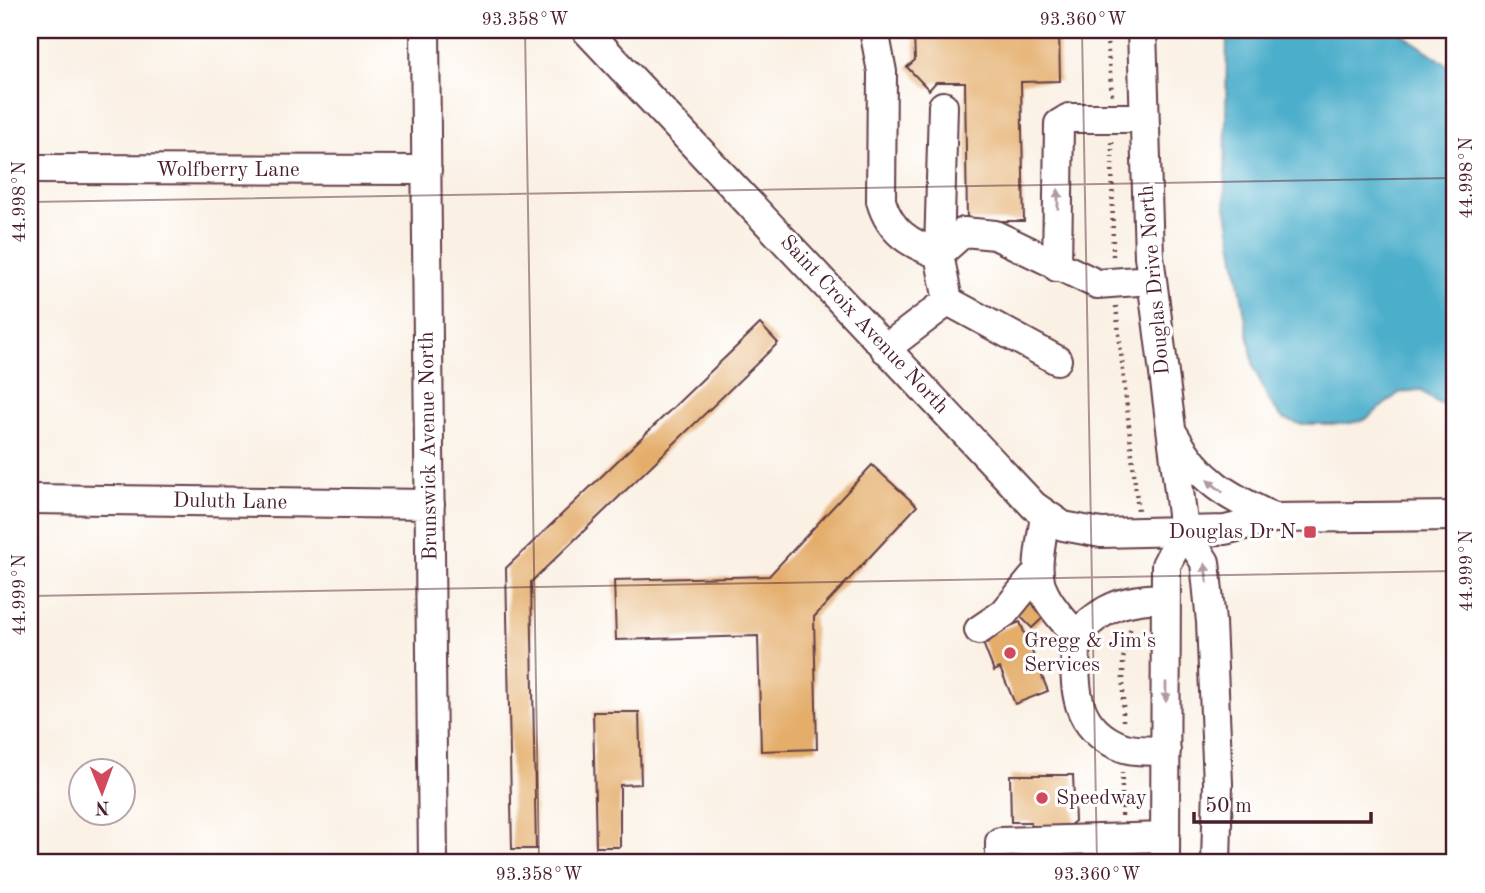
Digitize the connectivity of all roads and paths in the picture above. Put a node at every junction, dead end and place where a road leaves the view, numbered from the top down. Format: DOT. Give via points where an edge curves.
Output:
graph roads {
  1 [pos="425,30"];
  2 [pos="586,30"];
  3 [pos="874,30"];
  4 [pos="1106,30"];
  5 [pos="1142,30"];
  6 [pos="943,106"];
  7 [pos="1114,118"];
  8 [pos="1144,118"];
  9 [pos="1112,149"];
  10 [pos="30,169"];
  11 [pos="427,170"];
  12 [pos="939,254"];
  13 [pos="1057,267"];
  14 [pos="1152,280"];
  15 [pos="948,301"];
  16 [pos="885,349"];
  17 [pos="1057,360"];
  18 [pos="1170,428"];
  19 [pos="30,499"];
  20 [pos="430,504"];
  21 [pos="1045,516"];
  22 [pos="1455,516"];
  23 [pos="1274,518"];
  24 [pos="1184,530"];
  25 [pos="1036,574"];
  26 [pos="1166,598"];
  27 [pos="979,630"];
  28 [pos="1076,635"];
  29 [pos="1166,751"];
  30 [pos="1165,850"];
  31 [pos="1055,852"];
  32 [pos="433,863"];
  33 [pos="1000,863"];
  34 [pos="1216,863"];
  1 -- 11 [label="street, Brunswick Avenue North"];
  2 -- 16 [label="street, Saint Croix Avenue North"];
  3 -- 12 [label="street" via="882,72 881,201 886,217 912,245"];
  4 -- 7 [label="path"];
  5 -- 8 [label="street, Douglas Drive North"];
  6 -- 12 [label="street"];
  7 -- 8 [label="street"];
  7 -- 9 [label="path"];
  13 -- 7 [label="street, one-way" via="1059,124 1069,118"];
  8 -- 14 [label="street, Douglas Drive North"];
  10 -- 11 [label="street, Wolfberry Lane"];
  11 -- 20 [label="street, Brunswick Avenue North"];
  12 -- 13 [label="street" via="964,232 995,235"];
  12 -- 15 [label="street"];
  13 -- 14 [label="street" via="1097,284"];
  14 -- 18 [label="street, Douglas Drive North"];
  15 -- 16 [label="street"];
  15 -- 17 [label="street"];
  16 -- 21 [label="street, Saint Croix Avenue North"];
  23 -- 18 [label="street, one-way" via="1208,482"];
  18 -- 24 [label="street, Douglas Drive North"];
  19 -- 20 [label="street, Duluth Lane"];
  20 -- 32 [label="street, Brunswick Avenue North"];
  21 -- 24 [label="street, Saint Croix Avenue North" via="1079,532"];
  21 -- 25 [label="street"];
  22 -- 23 [label="street"];
  23 -- 24 [label="street, Saint Croix Avenue North" via="1243,528"];
  24 -- 26 [label="street" via="1167,565"];
  34 -- 24 [label="street, Douglas Drive North, one-way" via="1218,783 1210,610 1205,562"];
  25 -- 27 [label="street" via="1004,613"];
  25 -- 28 [label="street" via="1056,613"];
  26 -- 28 [label="street" via="1137,599 1097,613"];
  26 -- 29 [label="street, one-way"];
  28 -- 29 [label="street" via="1074,694 1093,729 1122,747"];
  29 -- 30 [label="street"];
  30 -- 31 [label="street"];
  31 -- 33 [label="street" via="999,842"];
}
